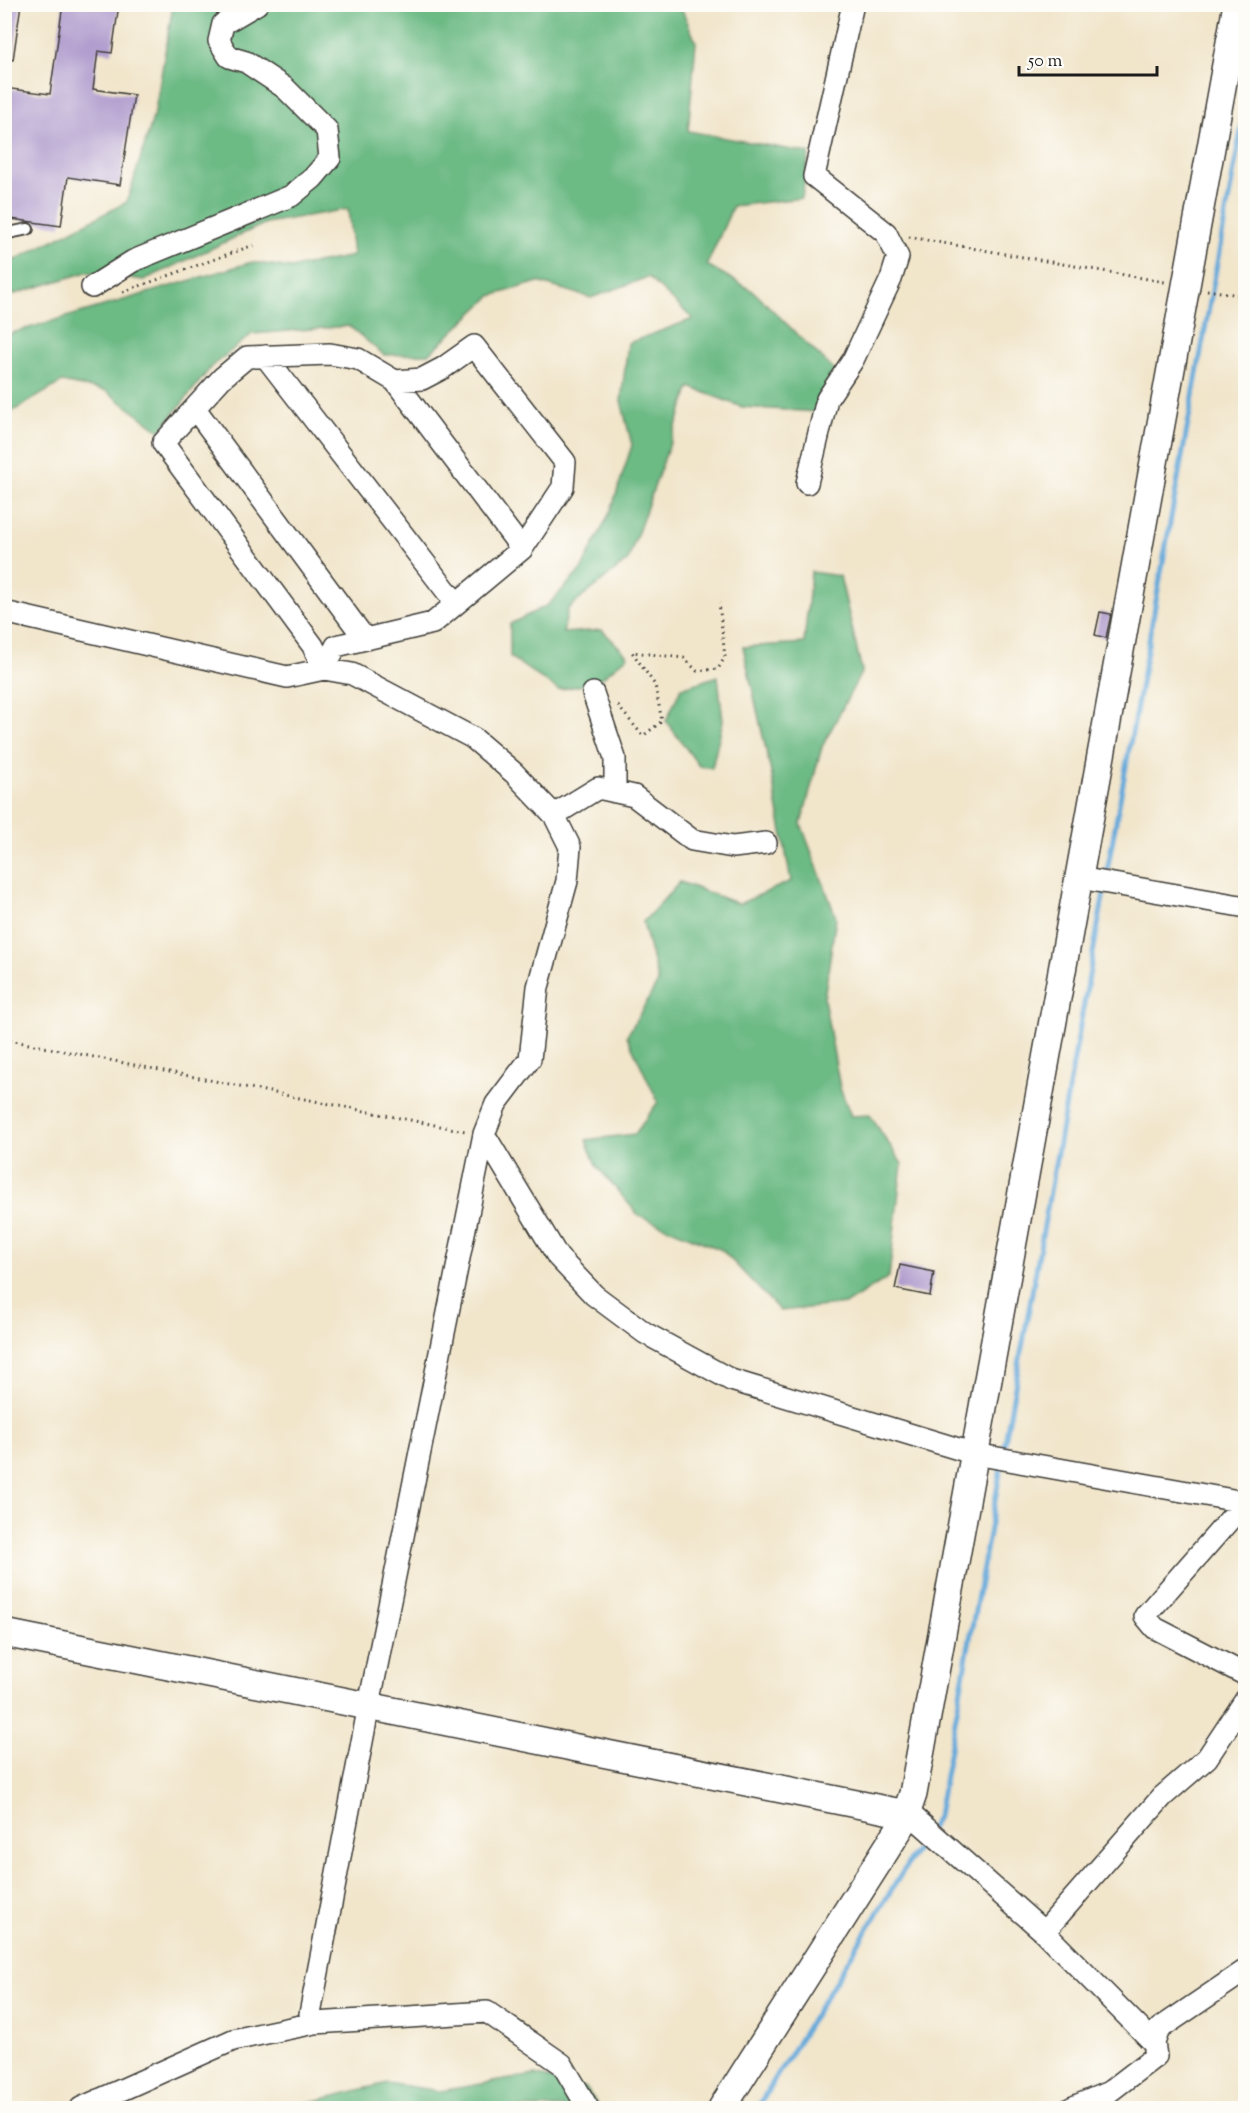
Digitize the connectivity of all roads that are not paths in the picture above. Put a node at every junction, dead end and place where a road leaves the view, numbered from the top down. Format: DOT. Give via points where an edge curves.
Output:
graph roads {
  1 [pos="257,4"];
  2 [pos="853,4"];
  3 [pos="1237,4"];
  4 [pos="28,229"];
  5 [pos="4,234"];
  6 [pos="92,287"];
  7 [pos="265,356"];
  8 [pos="395,381"];
  9 [pos="196,410"];
  10 [pos="807,483"];
  11 [pos="522,549"];
  12 [pos="455,602"];
  13 [pos="4,612"];
  14 [pos="365,639"];
  15 [pos="324,669"];
  16 [pos="593,693"];
  17 [pos="615,792"];
  18 [pos="554,815"];
  19 [pos="766,843"];
  20 [pos="1079,878"];
  21 [pos="1245,907"];
  22 [pos="484,1134"];
  23 [pos="975,1454"];
  24 [pos="1245,1502"];
  25 [pos="4,1633"];
  26 [pos="1245,1675"];
  27 [pos="1245,1699"];
  28 [pos="369,1705"];
  29 [pos="911,1816"];
  30 [pos="1044,1932"];
  31 [pos="1245,1970"];
  32 [pos="315,2023"];
  33 [pos="1154,2043"];
  34 [pos="81,2109"];
  35 [pos="588,2109"];
  36 [pos="722,2109"];
  37 [pos="1071,2109"];
  1 -- 6 [label="street" via="224,24 219,41 229,57 246,62 285,88 327,130 330,158 291,196 133,261"];
  2 -- 10 [label="street" via="814,176 886,233 898,257 853,360 827,399"];
  3 -- 20 [label="street"];
  4 -- 5 [label="lane"];
  7 -- 8 [label="street" via="330,354 358,359"];
  7 -- 9 [label="street" via="248,357 222,378"];
  7 -- 12 [label="street"];
  8 -- 11 [label="street"];
  8 -- 11 [label="street" via="422,379 474,346 565,462 563,487"];
  9 -- 14 [label="street"];
  9 -- 15 [label="street" via="163,442 313,646"];
  11 -- 12 [label="street"];
  12 -- 14 [label="street" via="433,623"];
  13 -- 15 [label="street" via="287,677"];
  14 -- 15 [label="street" via="336,646"];
  15 -- 18 [label="street" via="352,674 472,738 514,772"];
  16 -- 17 [label="street" via="615,758"];
  17 -- 18 [label="street" via="598,788"];
  17 -- 19 [label="street" via="634,796 692,840 732,847"];
  18 -- 22 [label="street" via="570,847 567,881 538,987 530,1059 496,1104"];
  20 -- 21 [label="street"];
  20 -- 23 [label="street"];
  22 -- 23 [label="street" via="558,1257 594,1295 645,1332 731,1380"];
  22 -- 28 [label="street"];
  23 -- 24 [label="street"];
  23 -- 29 [label="street"];
  24 -- 26 [label="street" via="1145,1616 1155,1628"];
  25 -- 28 [label="street"];
  27 -- 30 [label="street" via="1207,1758 1162,1797"];
  28 -- 29 [label="street"];
  28 -- 32 [label="street" via="310,2014"];
  29 -- 30 [label="street"];
  29 -- 36 [label="street"];
  30 -- 33 [label="street"];
  31 -- 33 [label="street" via="1159,2029"];
  32 -- 34 [label="street" via="233,2040"];
  32 -- 35 [label="street" via="487,2012 562,2064"];
  33 -- 37 [label="street" via="1156,2055 1109,2092"];
}
